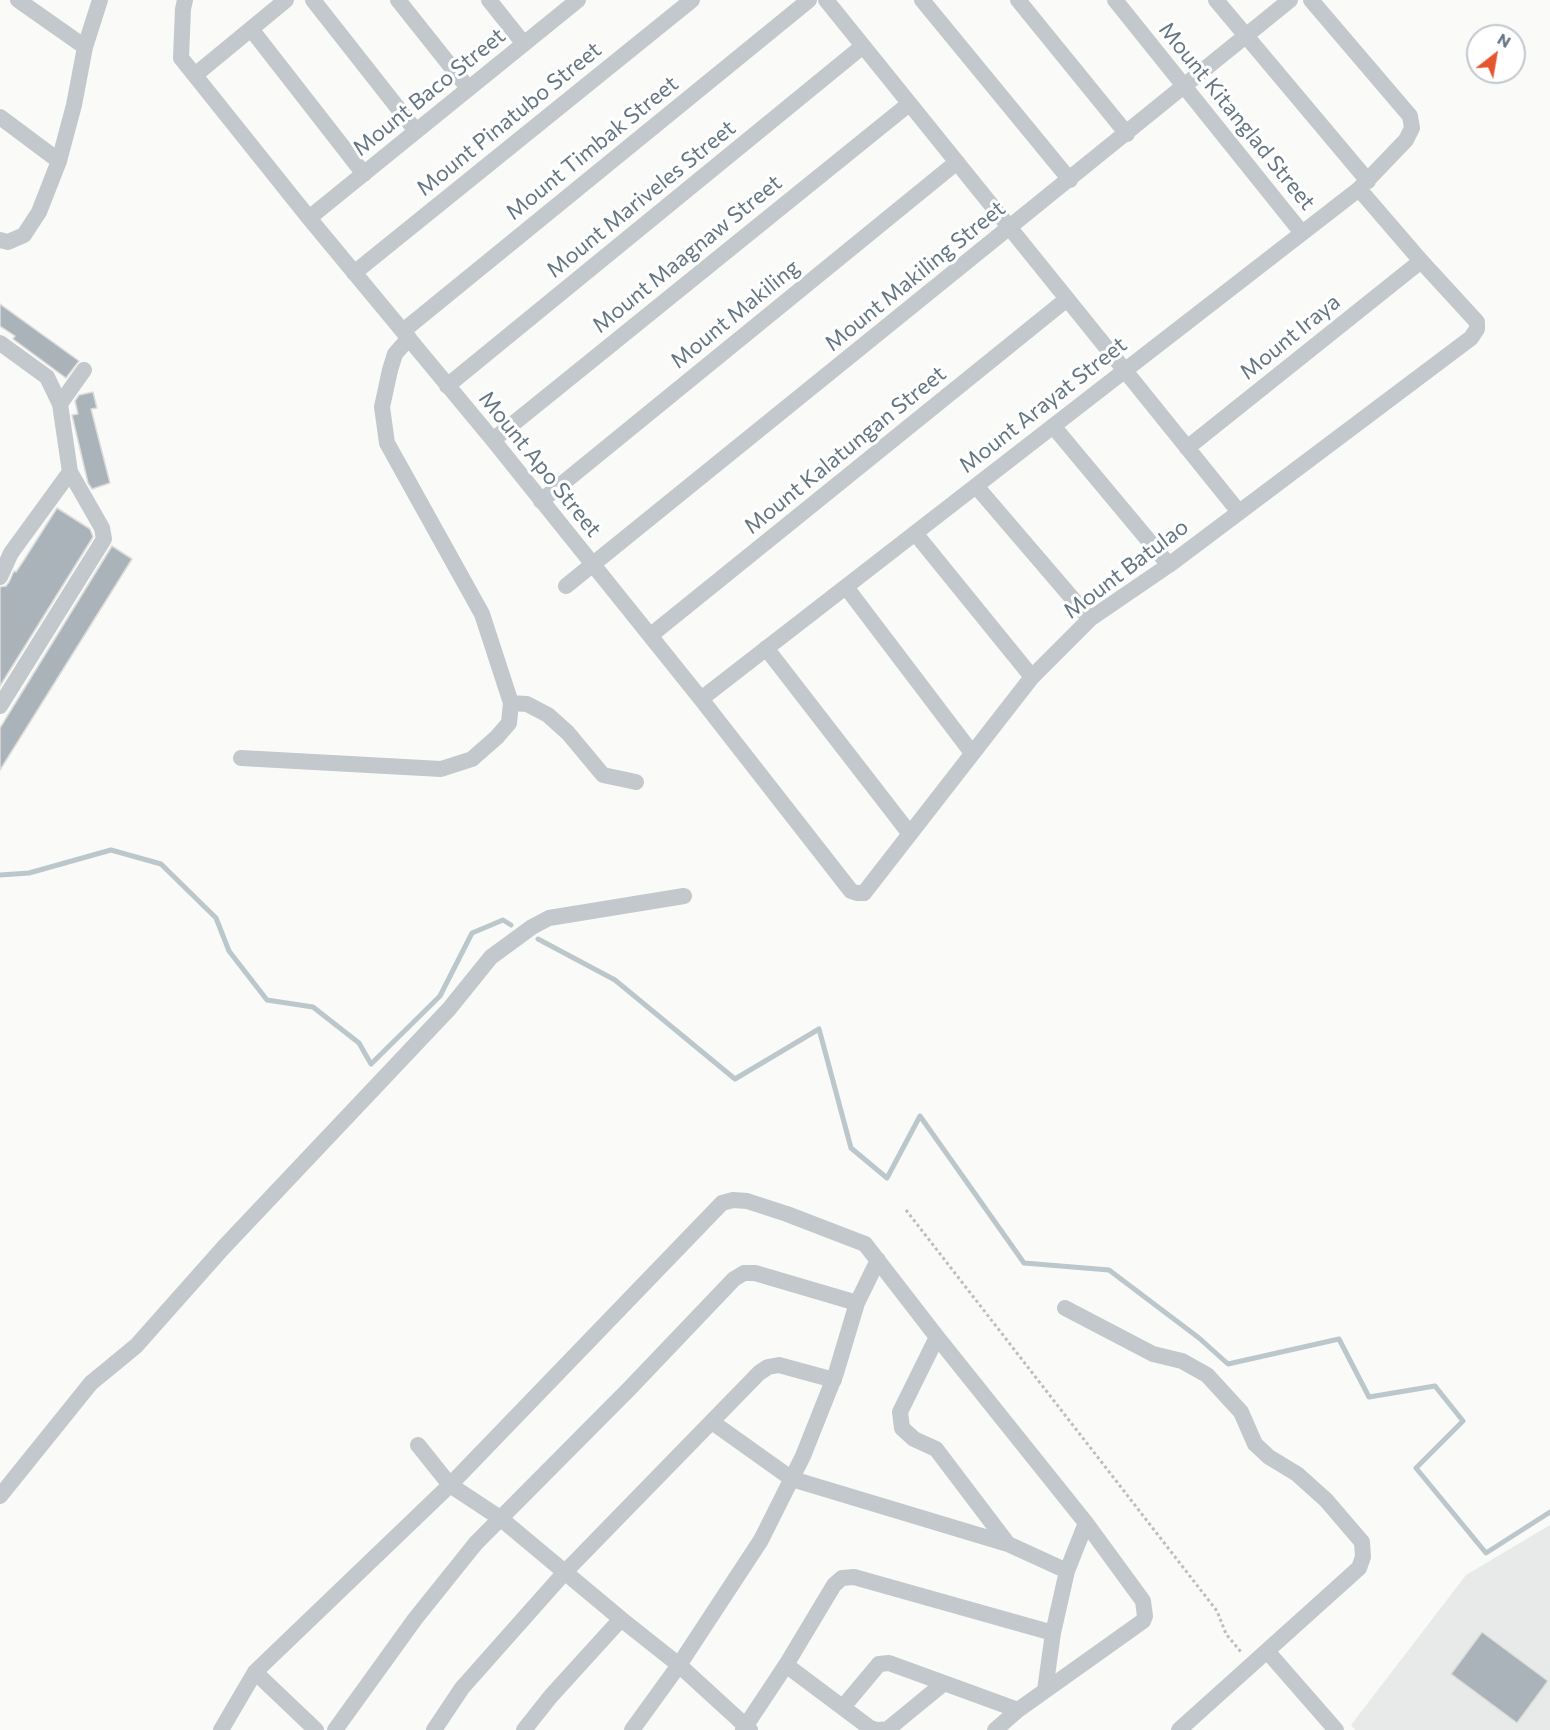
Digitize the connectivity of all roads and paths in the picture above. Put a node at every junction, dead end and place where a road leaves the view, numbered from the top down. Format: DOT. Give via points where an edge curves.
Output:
graph roads {
  1 [pos="18,0"];
  2 [pos="100,0"];
  3 [pos="185,0"];
  4 [pos="286,0"];
  5 [pos="313,0"];
  6 [pos="398,0"];
  7 [pos="489,0"];
  8 [pos="578,0"];
  9 [pos="692,0"];
  10 [pos="809,0"];
  11 [pos="826,0"];
  12 [pos="922,0"];
  13 [pos="1018,0"];
  14 [pos="1115,0"];
  15 [pos="1216,0"];
  16 [pos="1290,0"];
  17 [pos="1311,0"];
  18 [pos="251,29"];
  19 [pos="1246,36"];
  20 [pos="524,45"];
  21 [pos="863,46"];
  22 [pos="85,47"];
  23 [pos="195,75"];
  24 [pos="1185,87"];
  25 [pos="468,88"];
  26 [pos="909,104"];
  27 [pos="0,117"];
  28 [pos="416,131"];
  29 [pos="1127,134"];
  30 [pos="59,161"];
  31 [pos="957,162"];
  32 [pos="364,174"];
  33 [pos="1070,180"];
  34 [pos="1364,185"];
  35 [pos="309,218"];
  36 [pos="1010,228"];
  37 [pos="1302,233"];
  38 [pos="0,240"];
  39 [pos="1421,261"];
  40 [pos="354,273"];
  41 [pos="1067,299"];
  42 [pos="406,335"];
  43 [pos="3,352"];
  44 [pos="84,370"];
  45 [pos="1125,370"];
  46 [pos="447,386"];
  47 [pos="60,404"];
  48 [pos="1053,426"];
  49 [pos="493,440"];
  50 [pos="1187,448"];
  51 [pos="70,472"];
  52 [pos="976,486"];
  53 [pos="541,501"];
  54 [pos="1239,512"];
  55 [pos="915,533"];
  56 [pos="6,549"];
  57 [pos="593,565"];
  58 [pos="1169,565"];
  59 [pos="0,577"];
  60 [pos="566,586"];
  61 [pos="846,587"];
  62 [pos="1090,619"];
  63 [pos="651,635"];
  64 [pos="766,648"];
  65 [pos="1032,677"];
  66 [pos="701,699"];
  67 [pos="511,703"];
  68 [pos="0,706"];
  69 [pos="972,753"];
  70 [pos="241,758"];
  71 [pos="636,782"];
  72 [pos="910,834"];
  73 [pos="864,893"];
  74 [pos="684,896"];
  75 [pos="906,1210"];
  76 [pos="878,1260"];
  77 [pos="857,1303"];
  78 [pos="1065,1308"];
  79 [pos="937,1337"];
  80 [pos="834,1380"];
  81 [pos="712,1422"];
  82 [pos="418,1446"];
  83 [pos="792,1479"];
  84 [pos="450,1485"];
  85 [pos="0,1496"];
  86 [pos="500,1518"];
  87 [pos="1086,1523"];
  88 [pos="1008,1544"];
  89 [pos="1067,1571"];
  90 [pos="565,1572"];
  91 [pos="621,1619"];
  92 [pos="1053,1633"];
  93 [pos="1267,1651"];
  94 [pos="680,1665"];
  95 [pos="786,1665"];
  96 [pos="1251,1665"];
  97 [pos="255,1672"];
  98 [pos="944,1683"];
  99 [pos="1045,1690"];
  100 [pos="843,1707"];
  101 [pos="1018,1710"];
  102 [pos="746,1729"];
  103 [pos="221,1730"];
  104 [pos="316,1730"];
  105 [pos="335,1730"];
  106 [pos="434,1730"];
  107 [pos="524,1730"];
  108 [pos="632,1730"];
  109 [pos="878,1730"];
  110 [pos="995,1730"];
  111 [pos="1179,1730"];
  112 [pos="1336,1730"];
  1 -- 22 [label="street"];
  2 -- 22 [label="street"];
  3 -- 23 [label="street, Mount Apo Street" via="181,58"];
  4 -- 18 [label="street"];
  5 -- 28 [label="street"];
  6 -- 25 [label="street"];
  7 -- 20 [label="street"];
  8 -- 20 [label="street, Mount Baco Street"];
  9 -- 40 [label="street, Mount Pinatubo Street"];
  10 -- 42 [label="street, Mount Timbak Street"];
  11 -- 21 [label="street"];
  12 -- 33 [label="street"];
  13 -- 29 [label="street"];
  14 -- 24 [label="street, Mount Kitanglad Street"];
  15 -- 19 [label="street"];
  16 -- 19 [label="street, Mount Makiling Street"];
  17 -- 34 [label="street, Mount Arayat Street" via="1410,116 1412,128 1406,140"];
  18 -- 23 [label="street"];
  18 -- 32 [label="street"];
  19 -- 24 [label="street, Mount Makiling Street"];
  19 -- 34 [label="street"];
  20 -- 25 [label="street, Mount Baco Street"];
  21 -- 26 [label="street"];
  21 -- 46 [label="street, Mount Mariveles Street"];
  22 -- 30 [label="street"];
  23 -- 35 [label="street, Mount Apo Street"];
  24 -- 29 [label="street, Mount Makiling Street"];
  24 -- 37 [label="street, Mount Kitanglad Street"];
  25 -- 28 [label="street, Mount Baco Street"];
  26 -- 31 [label="street"];
  26 -- 49 [label="street, Mount Maagnaw Street"];
  27 -- 30 [label="street"];
  28 -- 32 [label="street, Mount Baco Street"];
  29 -- 33 [label="street, Mount Makiling Street"];
  30 -- 38 [label="street" via="39,212 24,235 8,242"];
  31 -- 36 [label="street"];
  31 -- 53 [label="street, Mount Makiling"];
  32 -- 35 [label="street, Mount Baco Street"];
  33 -- 36 [label="street, Mount Makiling Street"];
  34 -- 37 [label="street, Mount Arayat Street"];
  34 -- 39 [label="street"];
  35 -- 40 [label="street, Mount Apo Street"];
  36 -- 41 [label="street"];
  36 -- 57 [label="street, Mount Makiling Street"];
  37 -- 45 [label="street, Mount Arayat Street"];
  39 -- 50 [label="street, Mount Iraya"];
  39 -- 54 [label="street, Mount Batulao" via="1477,322 1471,338"];
  40 -- 42 [label="street, Mount Apo Street"];
  41 -- 45 [label="street"];
  41 -- 63 [label="street, Mount Kalatungan Street"];
  42 -- 46 [label="street, Mount Apo Street"];
  42 -- 67 [label="street, Mount Timbak Street" via="395,354 382,407 387,443 482,614"];
  43 -- 47 [label="street" via="47,377"];
  44 -- 47 [label="street"];
  45 -- 48 [label="street, Mount Arayat Street"];
  45 -- 50 [label="street"];
  46 -- 49 [label="street, Mount Apo Street"];
  47 -- 51 [label="street"];
  48 -- 52 [label="street, Mount Arayat Street"];
  48 -- 58 [label="street"];
  49 -- 53 [label="street, Mount Apo Street"];
  50 -- 54 [label="street"];
  51 -- 56 [label="street"];
  51 -- 68 [label="street" via="102,528 104,539"];
  52 -- 55 [label="street, Mount Arayat Street"];
  52 -- 62 [label="street"];
  53 -- 57 [label="street, Mount Apo Street"];
  54 -- 58 [label="street, Mount Batulao"];
  55 -- 61 [label="street, Mount Arayat Street"];
  55 -- 65 [label="street"];
  56 -- 59 [label="street"];
  57 -- 60 [label="street, Mount Makiling Street"];
  57 -- 63 [label="street, Mount Apo Street"];
  58 -- 62 [label="street, Mount Batulao"];
  61 -- 64 [label="street, Mount Arayat Street"];
  61 -- 69 [label="street"];
  62 -- 65 [label="street, Mount Batulao"];
  63 -- 66 [label="street, Mount Apo Street"];
  64 -- 66 [label="street, Mount Arayat Street"];
  64 -- 72 [label="street"];
  65 -- 69 [label="street, Mount Batulao"];
  66 -- 73 [label="street, Mount Apo Street" via="851,891"];
  67 -- 70 [label="street" via="509,723 497,737 472,759 441,769"];
  67 -- 71 [label="street" via="528,704 548,715 603,775"];
  69 -- 72 [label="street, Mount Batulao"];
  72 -- 73 [label="street, Mount Batulao"];
  74 -- 85 [label="street" via="549,918 491,957 449,1009 136,1346 91,1383"];
  75 -- 96 [label="path" via="1217,1611 1226,1634"];
  76 -- 77 [label="street"];
  76 -- 79 [label="street"];
  76 -- 84 [label="street" via="865,1244 787,1214 747,1201 722,1203"];
  77 -- 80 [label="street"];
  77 -- 86 [label="street" via="744,1273"];
  78 -- 93 [label="street" via="1154,1354 1182,1361 1207,1375 1241,1412 1255,1444 1326,1500 1362,1542 1359,1568"];
  79 -- 87 [label="street"];
  79 -- 88 [label="street" via="900,1412 902,1428 914,1439 936,1449"];
  80 -- 81 [label="street" via="779,1365 768,1367"];
  80 -- 83 [label="street"];
  81 -- 83 [label="street"];
  81 -- 90 [label="street"];
  82 -- 84 [label="street"];
  83 -- 88 [label="street"];
  83 -- 94 [label="street" via="761,1540"];
  84 -- 86 [label="street"];
  84 -- 97 [label="street"];
  86 -- 90 [label="street"];
  86 -- 105 [label="street" via="415,1619"];
  87 -- 89 [label="street"];
  87 -- 99 [label="street" via="1143,1601 1145,1616"];
  88 -- 89 [label="street"];
  89 -- 92 [label="street"];
  90 -- 91 [label="street"];
  90 -- 106 [label="street" via="462,1688"];
  91 -- 94 [label="street"];
  91 -- 107 [label="street"];
  92 -- 95 [label="street" via="854,1577 842,1578"];
  92 -- 99 [label="street"];
  93 -- 96 [label="street"];
  93 -- 112 [label="street"];
  94 -- 102 [label="street"];
  94 -- 108 [label="street"];
  95 -- 100 [label="street"];
  95 -- 102 [label="street"];
  96 -- 111 [label="street"];
  97 -- 103 [label="street"];
  97 -- 104 [label="street"];
  98 -- 100 [label="street" via="889,1663 879,1664"];
  98 -- 101 [label="street"];
  98 -- 109 [label="street" via="888,1729"];
  99 -- 101 [label="street"];
  100 -- 109 [label="street"];
  101 -- 110 [label="street"];
}
